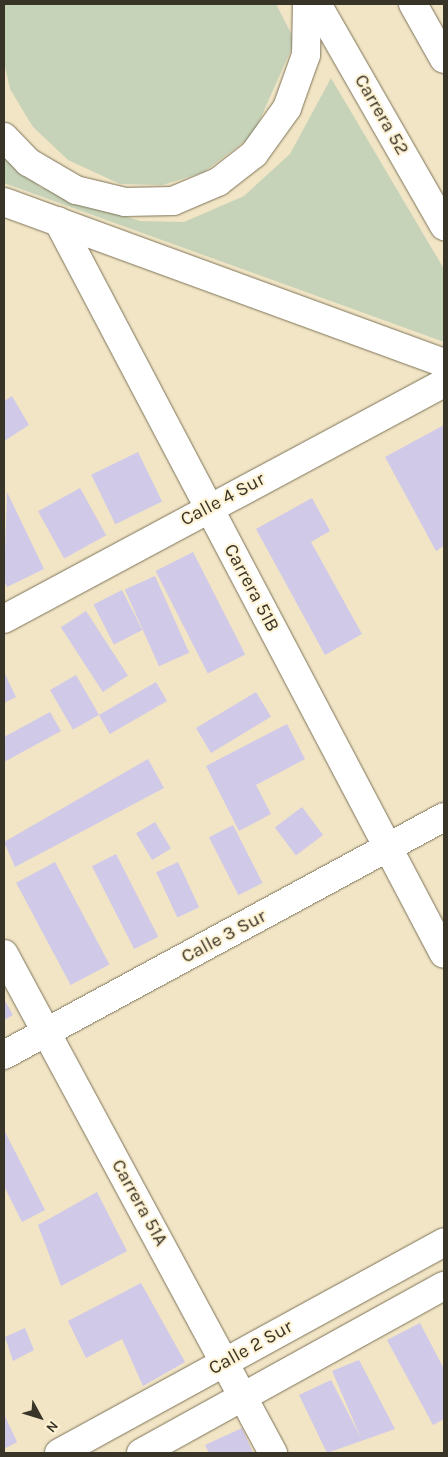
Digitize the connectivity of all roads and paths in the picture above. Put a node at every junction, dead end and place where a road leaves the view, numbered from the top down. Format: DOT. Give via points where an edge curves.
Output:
graph roads {
  1 [pos="307,4"];
  2 [pos="317,4"];
  3 [pos="413,4"];
  4 [pos="444,59"];
  5 [pos="4,137"];
  6 [pos="4,202"];
  7 [pos="58,221"];
  8 [pos="444,226"];
  9 [pos="444,363"];
  10 [pos="444,384"];
  11 [pos="208,508"];
  12 [pos="4,619"];
  13 [pos="444,817"];
  14 [pos="388,848"];
  15 [pos="4,954"];
  16 [pos="444,954"];
  17 [pos="46,1033"];
  18 [pos="4,1055"];
  19 [pos="444,1242"];
  20 [pos="444,1286"];
  21 [pos="226,1362"];
  22 [pos="243,1397"];
  23 [pos="59,1453"];
  24 [pos="141,1453"];
  25 [pos="273,1453"];
  1 -- 5 [label="street" via="306,55 287,108 254,154 218,182 173,201 125,202 76,190 28,162"];
  2 -- 8 [label="street, Carrera 52"];
  3 -- 4 [label="street"];
  6 -- 7 [label="street"];
  7 -- 9 [label="street"];
  7 -- 11 [label="street, Carrera 51B"];
  10 -- 11 [label="street, Calle 4 Sur"];
  11 -- 12 [label="street, Calle 4 Sur"];
  11 -- 14 [label="street, Carrera 51B"];
  13 -- 14 [label="street, Calle 3 Sur"];
  14 -- 16 [label="street, Carrera 51B"];
  14 -- 17 [label="street, Calle 3 Sur"];
  15 -- 17 [label="street, Carrera 51A"];
  17 -- 18 [label="street, Calle 3 Sur"];
  17 -- 21 [label="street, Carrera 51A"];
  19 -- 21 [label="street, Calle 2 Sur"];
  20 -- 22 [label="street, Calle 2 Sur"];
  21 -- 22 [label="street, Carrera 51A"];
  21 -- 23 [label="street, Calle 2 Sur"];
  22 -- 24 [label="street, Calle 2 Sur"];
  22 -- 25 [label="street, Carrera 51A"];
}
